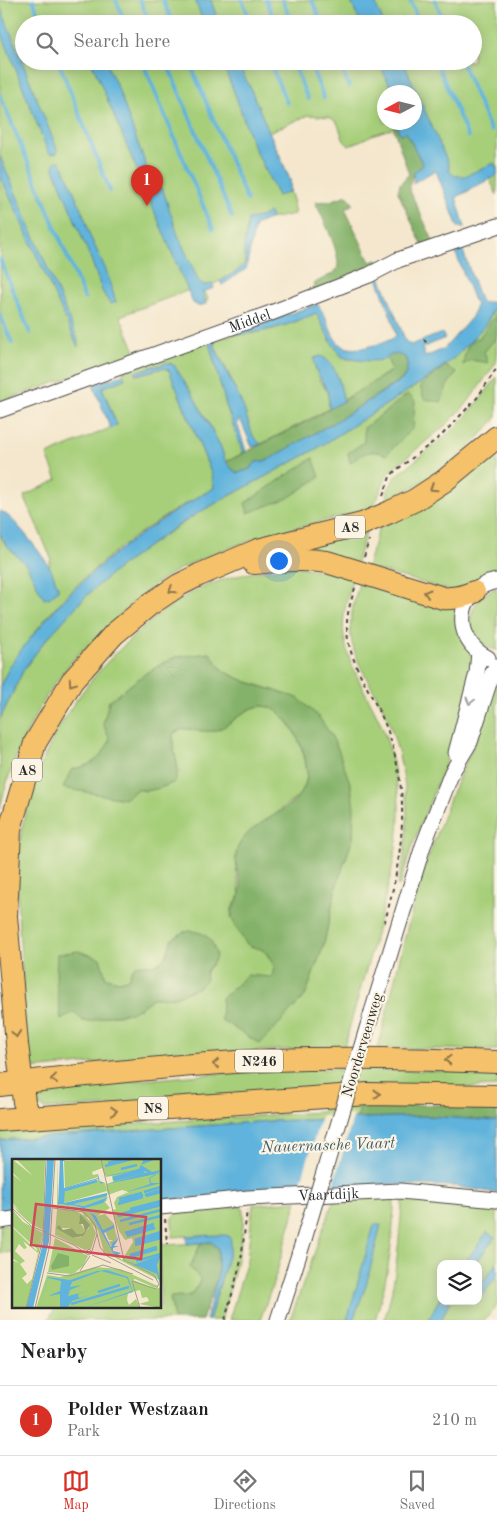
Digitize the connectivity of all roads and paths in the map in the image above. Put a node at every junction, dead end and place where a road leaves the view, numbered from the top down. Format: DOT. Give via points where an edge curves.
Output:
graph roads {
  1 [pos="497,226"];
  2 [pos="424,339"];
  3 [pos="428,346"];
  4 [pos="497,368"];
  5 [pos="0,410"];
  6 [pos="497,437"];
  7 [pos="381,503"];
  8 [pos="369,539"];
  9 [pos="364,557"];
  10 [pos="215,568"];
  11 [pos="497,581"];
  12 [pos="355,586"];
  13 [pos="474,592"];
  14 [pos="479,653"];
  15 [pos="497,659"];
  16 [pos="497,666"];
  17 [pos="452,772"];
  18 [pos="382,930"];
  19 [pos="497,1062"];
  20 [pos="22,1082"];
  21 [pos="0,1085"];
  22 [pos="497,1096"];
  23 [pos="30,1117"];
  24 [pos="0,1120"];
  25 [pos="248,1198"];
  26 [pos="497,1200"];
  27 [pos="162,1207"];
  28 [pos="167,1244"];
  29 [pos="225,1320"];
  30 [pos="278,1320"];
  1 -- 5 [label="street, Middel" via="398,260 369,275 271,313"];
  2 -- 3 [label="path"];
  4 -- 7 [label="path" via="477,398 441,436 395,471"];
  6 -- 10 [label="highway, A8, one-way" via="444,481 390,512 354,526 258,550"];
  8 -- 9 [label="path"];
  13 -- 10 [label="highway, A8, one-way" via="462,598 443,598 327,562 311,560"];
  10 -- 20 [label="highway, A8, one-way" via="179,585 114,634 72,681 35,743 10,828 6,916"];
  11 -- 13 [label="street"];
  12 -- 18 [label="path" via="347,618 348,639 357,668 384,720 397,762 402,796 401,847"];
  13 -- 14 [label="street" via="467,601 462,623 471,646"];
  14 -- 15 [label="street"];
  14 -- 17 [label="street, Noorderveenweg, one-way"];
  16 -- 17 [label="street, Noorderveenweg" via="470,742"];
  17 -- 30 [label="street, Noorderveenweg, bridge" via="423,846"];
  19 -- 20 [label="highway, N246, one-way" via="273,1060 96,1073"];
  20 -- 21 [label="highway"];
  20 -- 23 [label="highway, A8" via="24,1102"];
  23 -- 22 [label="highway, N8, one-way" via="368,1094"];
  23 -- 24 [label="highway, N8"];
  25 -- 26 [label="street, Vaartdijk" via="400,1191"];
  25 -- 27 [label="street, Vaartdijk"];
  25 -- 29 [label="path" via="241,1261"];
  27 -- 28 [label="path"];
}
